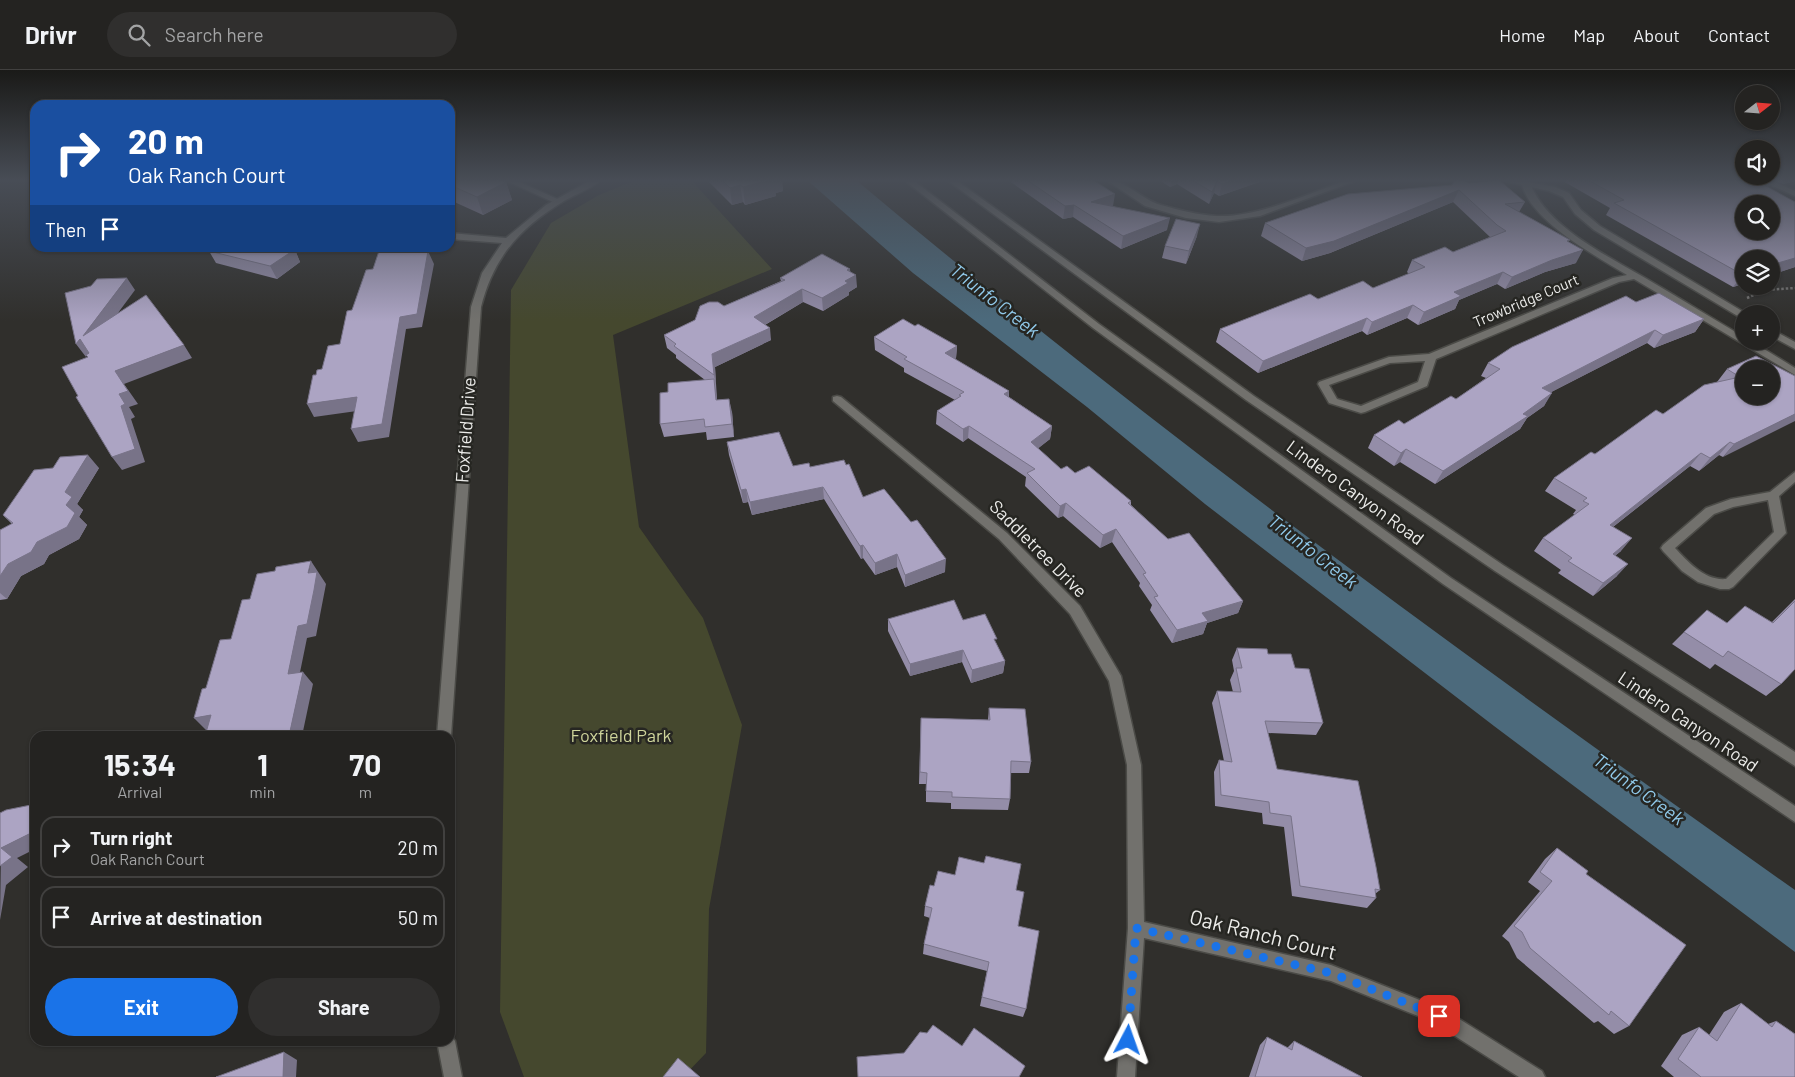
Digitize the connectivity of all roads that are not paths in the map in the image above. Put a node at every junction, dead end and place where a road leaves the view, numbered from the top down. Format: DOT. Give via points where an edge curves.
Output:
graph roads {
  1 [pos="522,227"];
  2 [pos="969,227"];
  3 [pos="1016,227"];
  4 [pos="1561,227"];
  5 [pos="1596,227"];
  6 [pos="455,236"];
  7 [pos="506,241"];
  8 [pos="1634,276"];
  9 [pos="1735,311"];
  10 [pos="1780,337"];
  11 [pos="1795,346"];
  12 [pos="1431,357"];
  13 [pos="1795,372"];
  14 [pos="837,398"];
  15 [pos="1795,476"];
  16 [pos="1773,495"];
  17 [pos="444,731"];
  18 [pos="1795,760"];
  19 [pos="1795,815"];
  20 [pos="1136,928"];
  21 [pos="447,1046"];
  22 [pos="453,1077"];
  23 [pos="1126,1077"];
  24 [pos="1536,1077"];
  1 -- 7 [label="street, Foxfield Drive"];
  2 -- 19 [label="street, Lindero Canyon Road" via="1096,326 1447,581"];
  3 -- 18 [label="street, Lindero Canyon Road" via="1258,403 1499,568"];
  4 -- 8 [label="street"];
  5 -- 9 [label="street"];
  6 -- 7 [label="street"];
  7 -- 17 [label="street, Foxfield Drive" via="486,274 476,306"];
  8 -- 12 [label="street, Trowbridge Court" via="1616,280"];
  8 -- 13 [label="street"];
  10 -- 11 [label="street"];
  12 -- 12 [label="street, Trowbridge Court" via="1389,360 1323,384 1333,401 1361,410 1423,384"];
  14 -- 20 [label="street, Saddletree Drive" via="1003,536 1075,610 1116,680 1134,765"];
  15 -- 16 [label="street"];
  16 -- 16 [label="street" via="1731,503 1710,511 1667,548 1683,566 1704,578 1729,584 1780,533"];
  20 -- 23 [label="street, Saddletree Drive"];
  20 -- 24 [label="street, Oak Ranch Court" via="1331,973 1439,1016"];
  21 -- 22 [label="street"];
}
